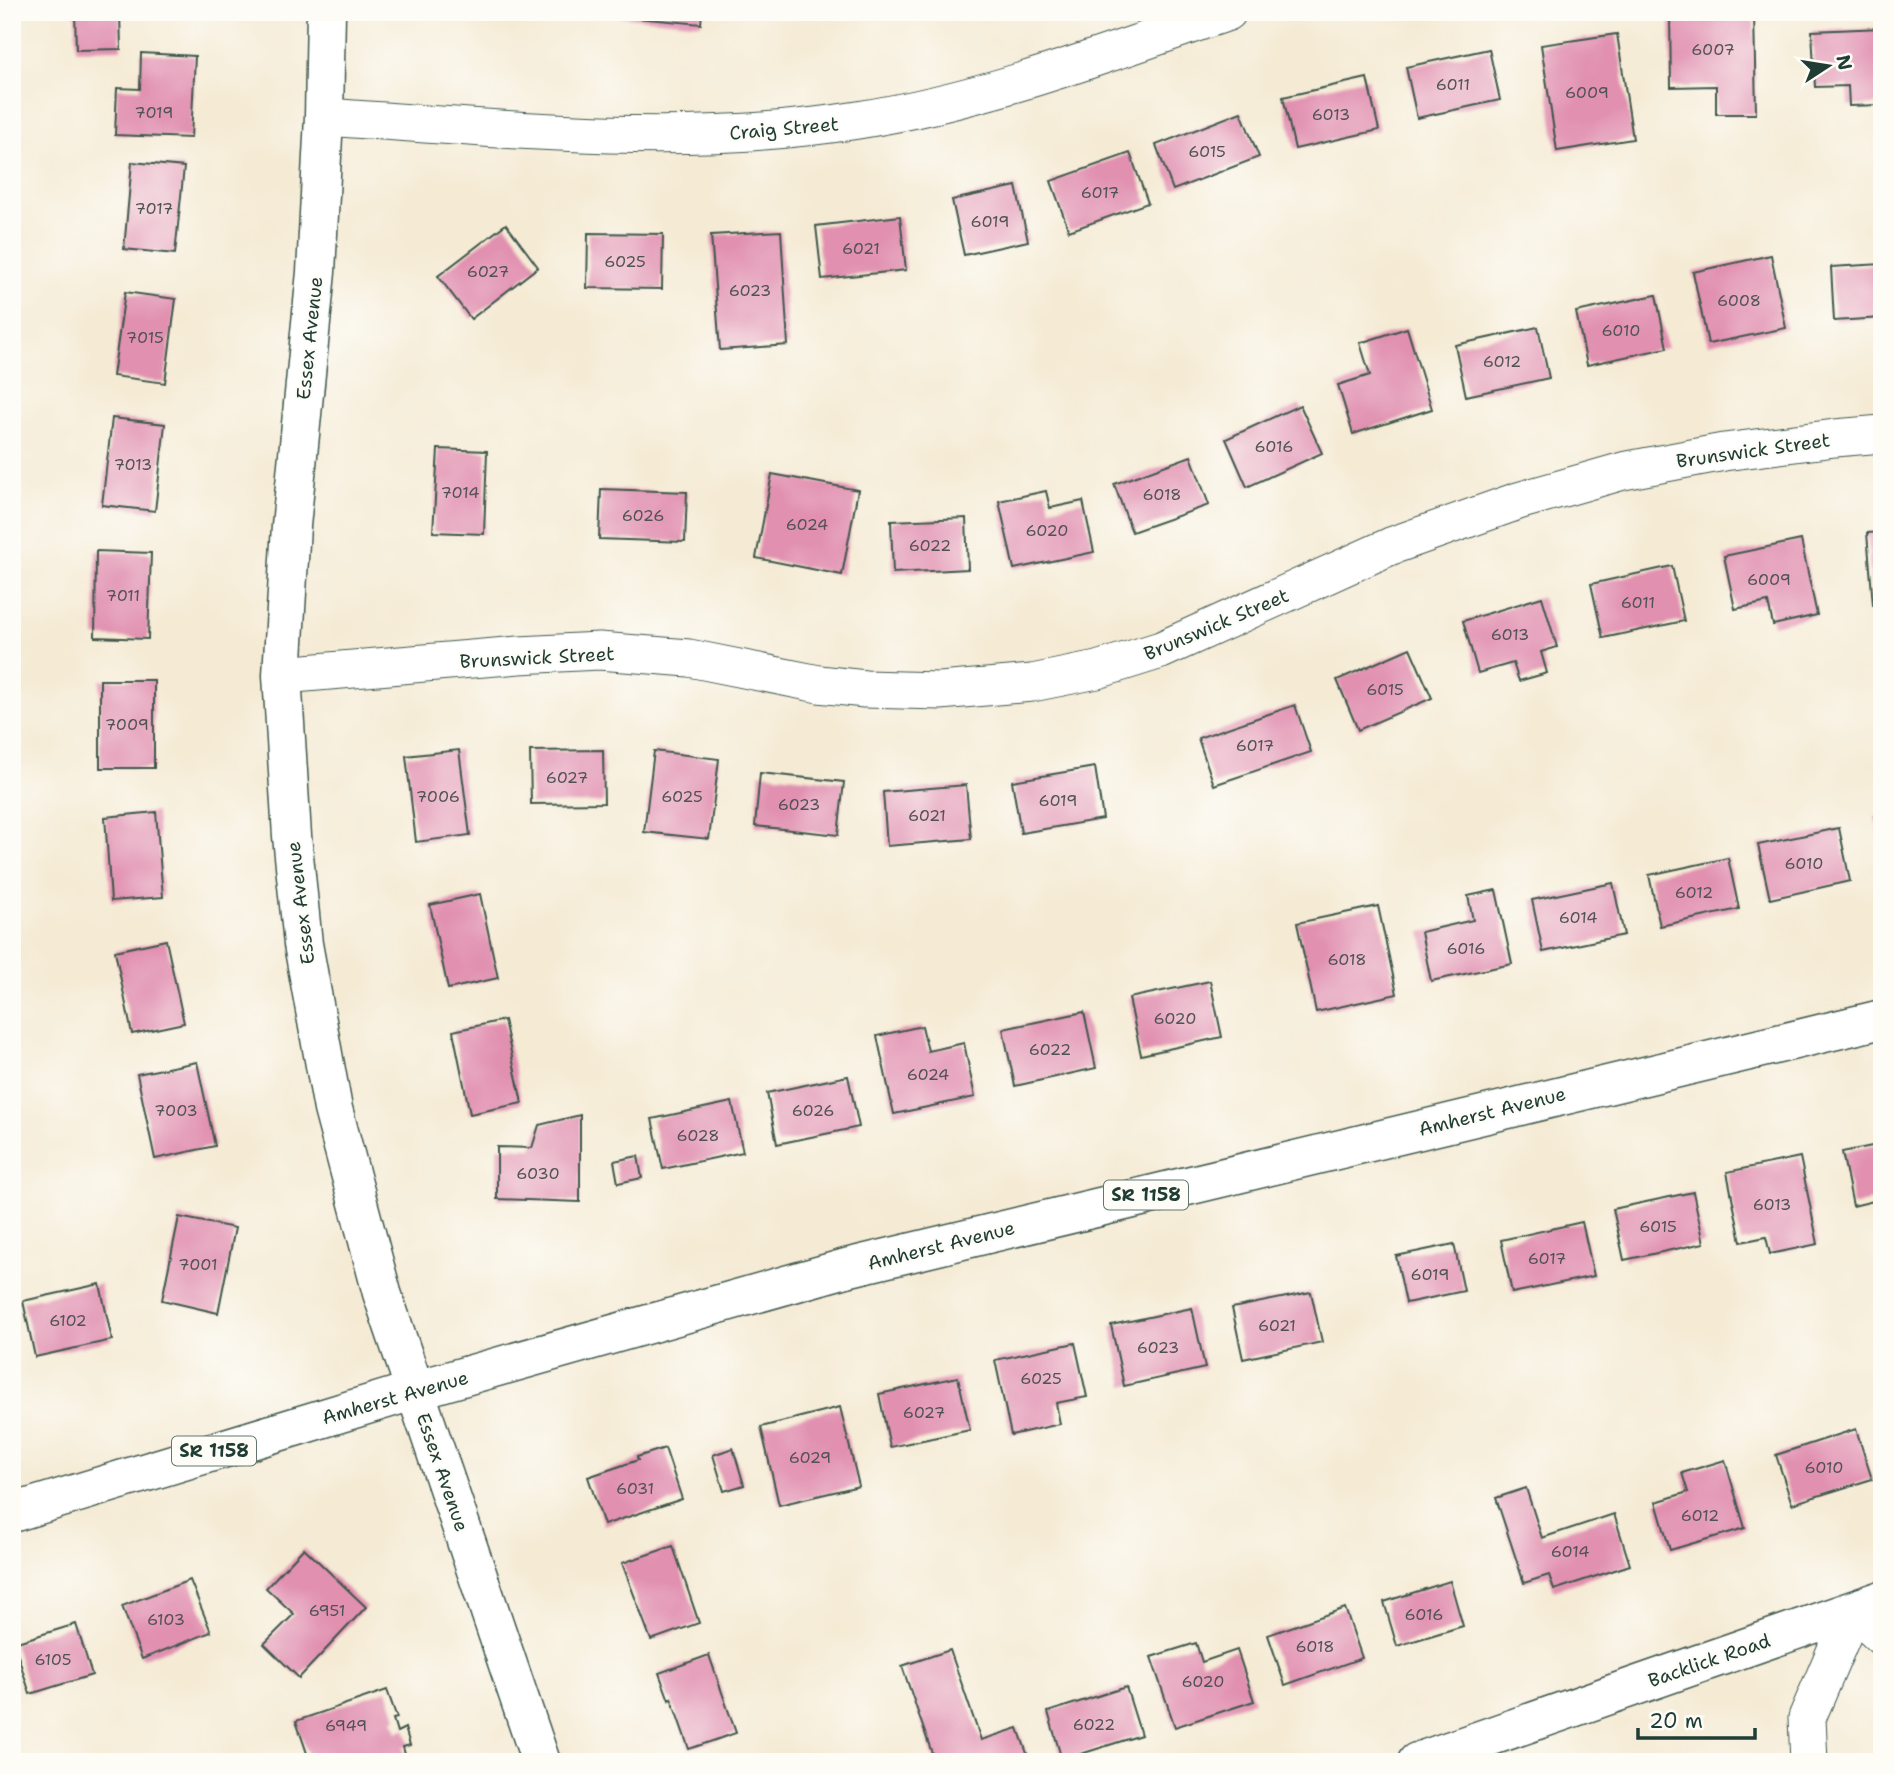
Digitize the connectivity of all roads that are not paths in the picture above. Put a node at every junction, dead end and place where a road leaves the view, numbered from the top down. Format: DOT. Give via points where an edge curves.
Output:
graph roads {
  1 [pos="326,12"];
  2 [pos="1228,12"];
  3 [pos="324,117"];
  4 [pos="1882,435"];
  5 [pos="282,676"];
  6 [pos="1882,1019"];
  7 [pos="416,1391"];
  8 [pos="12,1513"];
  9 [pos="1867,1605"];
  10 [pos="1882,1637"];
  11 [pos="541,1762"];
  12 [pos="1417,1762"];
  13 [pos="1810,1762"];
  1 -- 3 [label="main road, Essex Avenue"];
  2 -- 3 [label="street, Craig Street" via="1003,88 855,121 740,133 617,135"];
  3 -- 5 [label="main road, Essex Avenue" via="316,272 290,526"];
  4 -- 5 [label="street, Brunswick Street" via="1724,452 1623,471 1518,501 1391,546 1161,650 1097,670 1031,683 940,691 865,689 689,659 599,651"];
  5 -- 7 [label="main road, Essex Avenue" via="303,944 333,1109 382,1293"];
  6 -- 7 [label="main road, Amherst Avenue / SR 1158" via="846,1268"];
  7 -- 8 [label="main road, Amherst Avenue / SR 1158"];
  7 -- 11 [label="main road, Essex Avenue"];
  9 -- 10 [label="street"];
  9 -- 12 [label="main road, Backlick Road"];
  9 -- 13 [label="street" via="1807,1718"];
}
